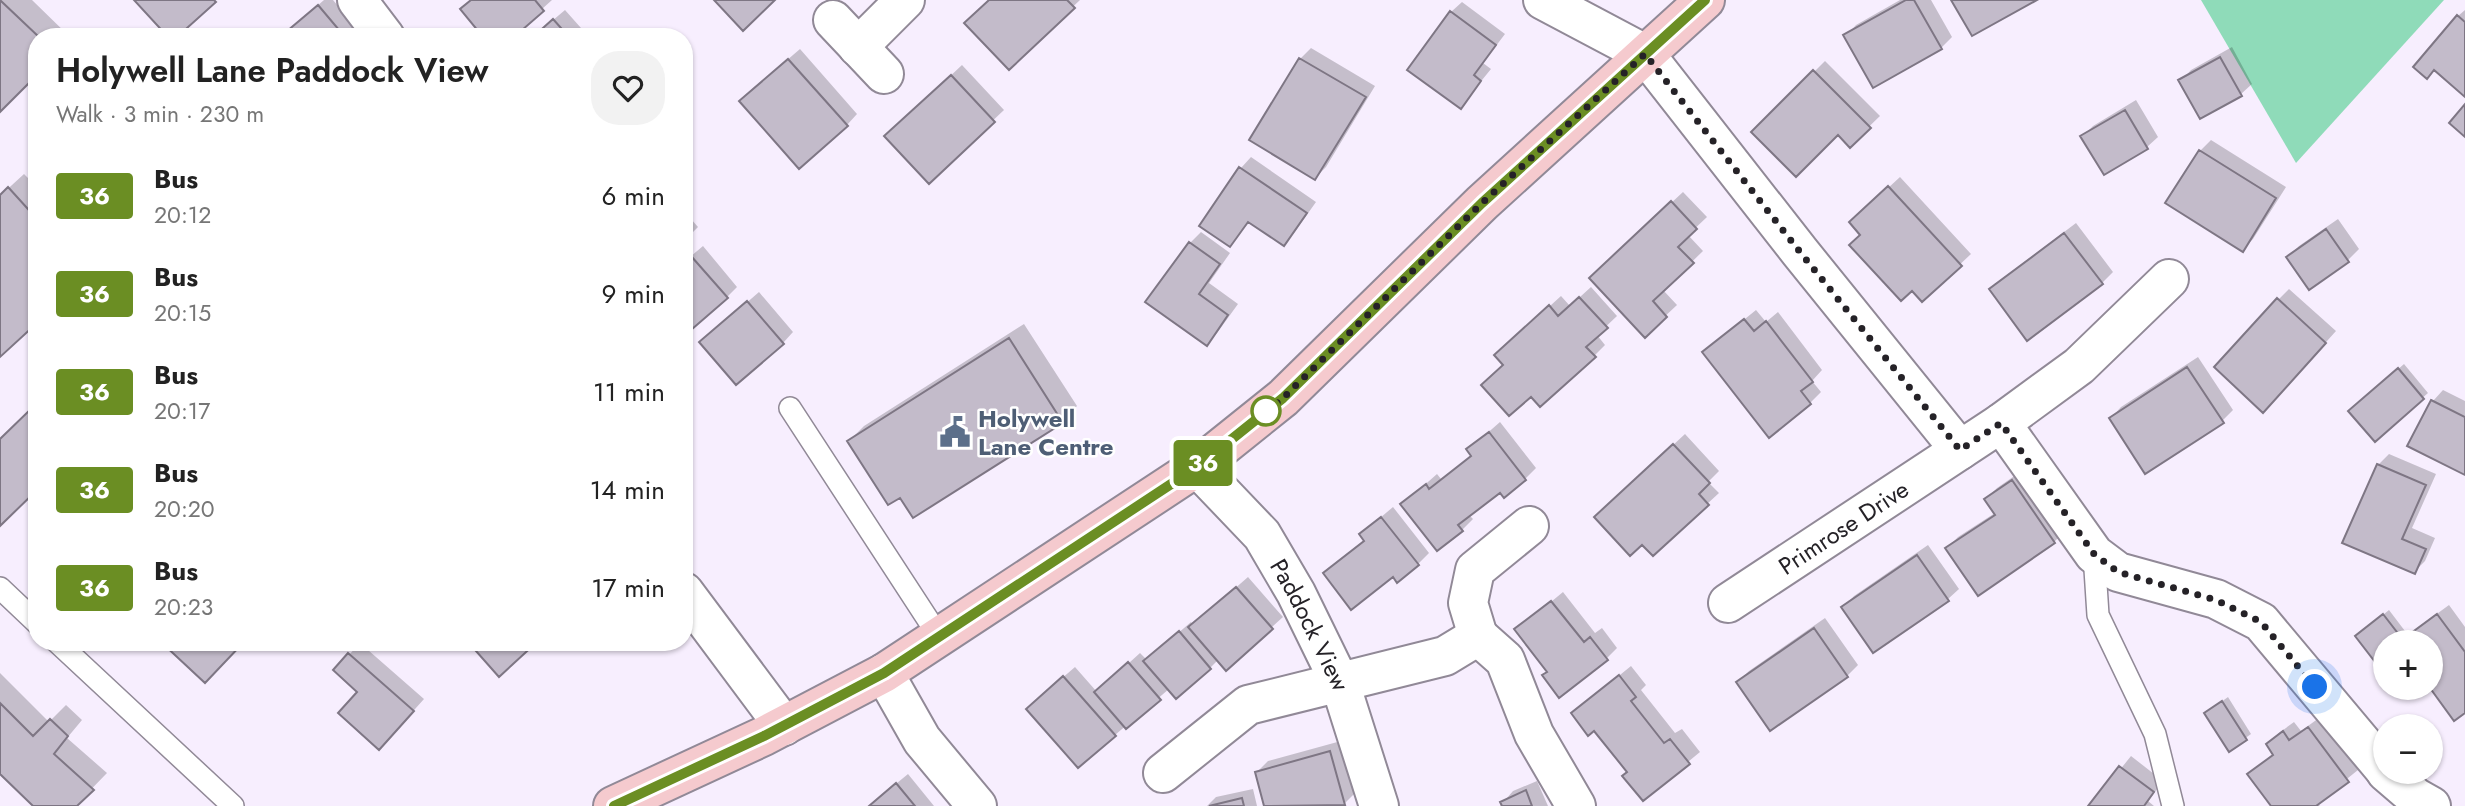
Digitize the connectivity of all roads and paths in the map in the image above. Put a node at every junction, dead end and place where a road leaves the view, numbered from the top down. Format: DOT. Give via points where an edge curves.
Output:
graph roads {
  1 [pos="358,0"];
  2 [pos="905,0"];
  3 [pos="1543,0"];
  4 [pos="1705,0"];
  5 [pos="378,28"];
  6 [pos="858,47"];
  7 [pos="1645,54"];
  8 [pos="2169,279"];
  9 [pos="790,408"];
  10 [pos="2001,423"];
  11 [pos="1960,450"];
  12 [pos="1197,467"];
  13 [pos="1529,526"];
  14 [pos="2094,554"];
  15 [pos="0,588"];
  16 [pos="1728,603"];
  17 [pos="693,604"];
  18 [pos="28,614"];
  19 [pos="1479,636"];
  20 [pos="940,638"];
  21 [pos="67,651"];
  22 [pos="884,673"];
  23 [pos="1340,683"];
  24 [pos="785,726"];
  25 [pos="2373,756"];
  26 [pos="1163,773"];
  27 [pos="2400,784"];
  28 [pos="233,806"];
  29 [pos="614,806"];
  30 [pos="977,806"];
  31 [pos="1379,806"];
  32 [pos="1576,806"];
  33 [pos="2172,806"];
  34 [pos="2431,806"];
  1 -- 5 [label="street"];
  2 -- 6 [label="street"];
  3 -- 7 [label="street"];
  4 -- 7 [label="main road"];
  7 -- 11 [label="street"];
  7 -- 12 [label="main road" via="1482,203 1283,398"];
  8 -- 10 [label="street, Primrose Drive" via="2079,366"];
  9 -- 20 [label="lane"];
  10 -- 11 [label="street, Primrose Drive"];
  10 -- 14 [label="street"];
  11 -- 16 [label="street, Primrose Drive"];
  12 -- 20 [label="main road"];
  12 -- 23 [label="street, Paddock View" via="1262,535"];
  13 -- 19 [label="street" via="1475,570 1468,603"];
  14 -- 25 [label="street" via="2118,572 2216,600 2261,622"];
  14 -- 33 [label="lane" via="2098,615 2155,734"];
  15 -- 18 [label="lane"];
  17 -- 24 [label="street"];
  19 -- 23 [label="street" via="1446,656"];
  19 -- 32 [label="street" via="1505,660 1534,734"];
  20 -- 22 [label="main road"];
  21 -- 28 [label="lane"];
  22 -- 24 [label="main road"];
  22 -- 30 [label="street" via="922,740"];
  23 -- 26 [label="street" via="1248,705"];
  23 -- 31 [label="street, Paddock View"];
  24 -- 29 [label="main road"];
  27 -- 34 [label="street"];
}
